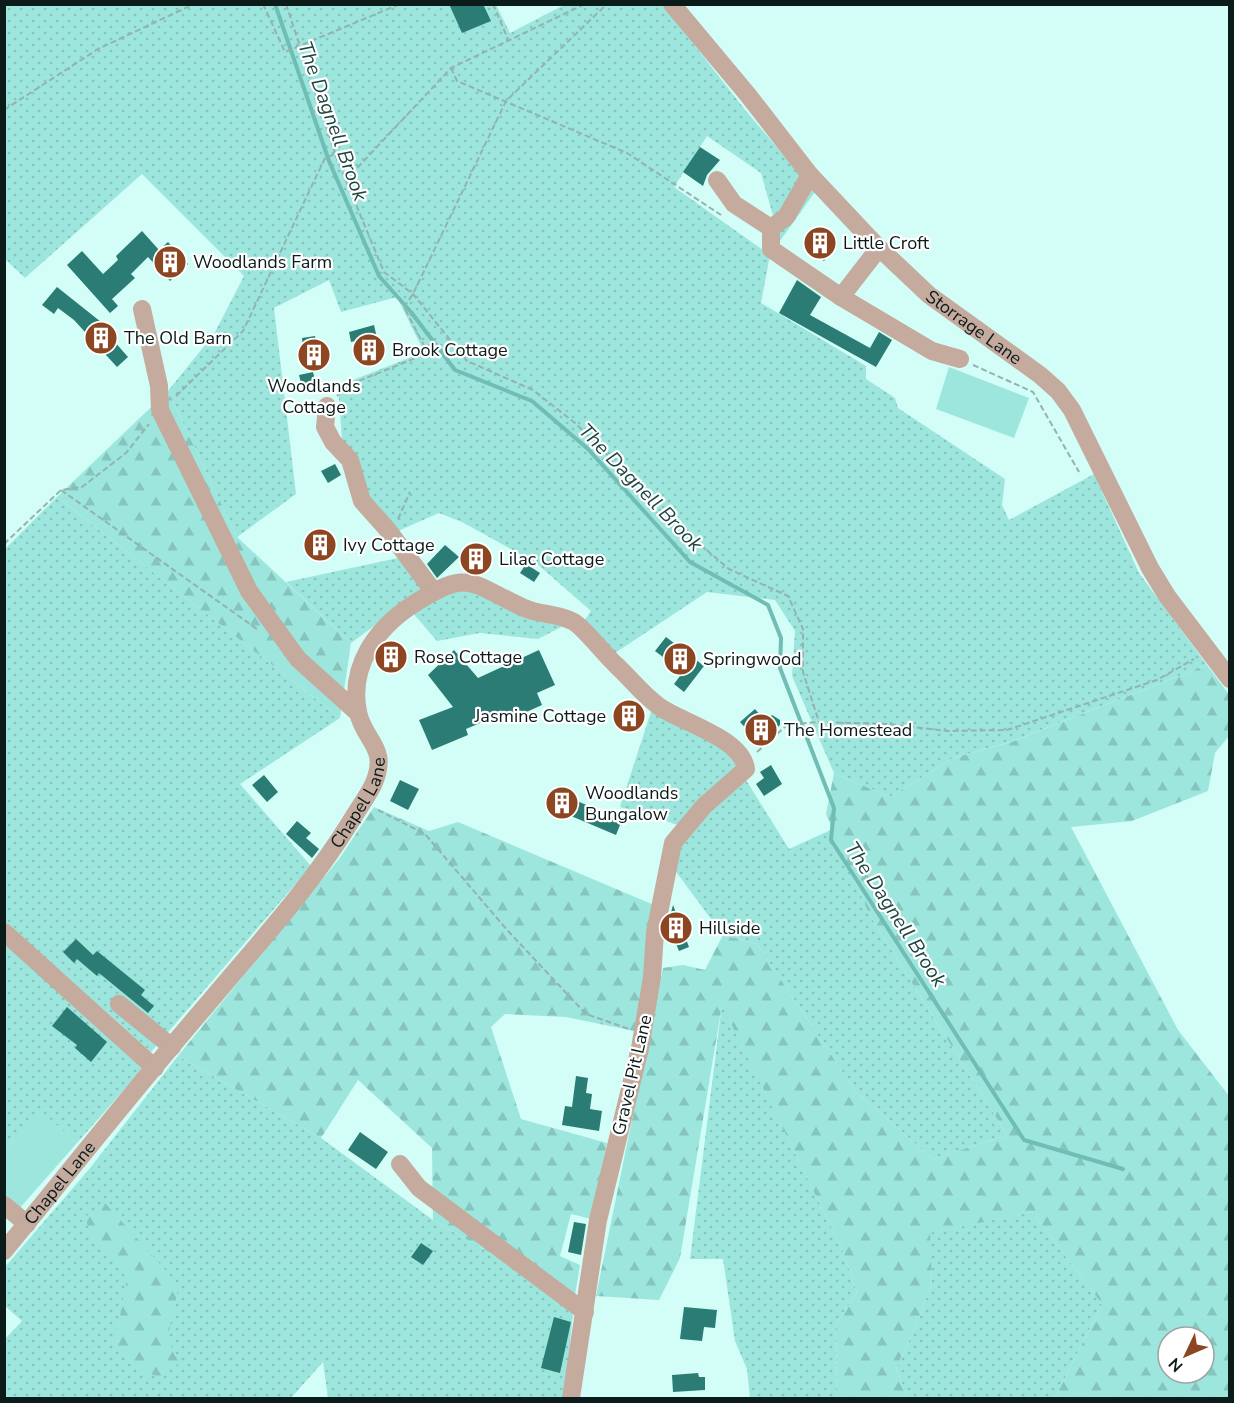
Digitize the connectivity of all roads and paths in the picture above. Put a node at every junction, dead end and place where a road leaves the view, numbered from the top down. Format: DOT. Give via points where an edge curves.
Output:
graph roads {
  1 [pos="194,4"];
  2 [pos="263,4"];
  3 [pos="286,4"];
  4 [pos="400,4"];
  5 [pos="493,4"];
  6 [pos="585,4"];
  7 [pos="607,4"];
  8 [pos="672,4"];
  9 [pos="508,39"];
  10 [pos="302,45"];
  11 [pos="451,68"];
  12 [pos="507,101"];
  13 [pos="4,110"];
  14 [pos="335,154"];
  15 [pos="810,175"];
  16 [pos="717,180"];
  17 [pos="345,181"];
  18 [pos="724,217"];
  19 [pos="771,228"];
  20 [pos="879,248"];
  21 [pos="413,294"];
  22 [pos="841,297"];
  23 [pos="141,309"];
  24 [pos="960,359"];
  25 [pos="327,406"];
  26 [pos="160,410"];
  27 [pos="1079,472"];
  28 [pos="61,490"];
  29 [pos="410,492"];
  30 [pos="387,529"];
  31 [pos="4,544"];
  32 [pos="434,592"];
  33 [pos="260,632"];
  34 [pos="1208,650"];
  35 [pos="1230,679"];
  36 [pos="358,713"];
  37 [pos="819,722"];
  38 [pos="742,769"];
  39 [pos="362,802"];
  40 [pos="4,932"];
  41 [pos="119,1004"];
  42 [pos="643,1033"];
  43 [pos="172,1047"];
  44 [pos="154,1068"];
  45 [pos="400,1164"];
  46 [pos="4,1205"];
  47 [pos="27,1224"];
  48 [pos="4,1251"];
  49 [pos="585,1312"];
  50 [pos="571,1398"];
  1 -- 13 [label="path" via="98,49"];
  2 -- 10 [label="path" via="285,52"];
  3 -- 10 [label="path"];
  4 -- 10 [label="path"];
  5 -- 9 [label="path"];
  6 -- 9 [label="path"];
  7 -- 12 [label="path"];
  8 -- 15 [label="street, Storrage Lane"];
  9 -- 11 [label="path"];
  10 -- 14 [label="path"];
  11 -- 12 [label="path" via="457,81"];
  11 -- 17 [label="path"];
  12 -- 18 [label="path" via="627,153"];
  12 -- 21 [label="path"];
  14 -- 17 [label="path"];
  14 -- 26 [label="path" via="325,158 243,331"];
  15 -- 19 [label="street" via="786,217"];
  15 -- 20 [label="street, Storrage Lane"];
  16 -- 19 [label="street" via="734,204"];
  17 -- 21 [label="path" via="384,272"];
  19 -- 22 [label="street" via="771,249"];
  20 -- 22 [label="street"];
  20 -- 34 [label="street, Storrage Lane" via="929,295 1058,391 1072,410 1150,568"];
  21 -- 25 [label="path" via="404,307 428,353 351,384"];
  21 -- 37 [label="path" via="467,361 533,390 605,452 630,484 729,569 788,596 803,629 803,672"];
  22 -- 24 [label="street" via="932,351"];
  23 -- 26 [label="street" via="159,386"];
  24 -- 27 [label="path" via="1033,392"];
  25 -- 30 [label="street" via="325,427 350,460 362,501"];
  26 -- 28 [label="path" via="126,453 82,487"];
  26 -- 36 [label="street" via="249,591 298,659"];
  28 -- 31 [label="path"];
  28 -- 33 [label="path"];
  29 -- 30 [label="path" via="400,518"];
  30 -- 32 [label="street"];
  32 -- 36 [label="street, Chapel Lane" via="400,614 372,640 359,677"];
  32 -- 38 [label="street, Chapel Lane" via="462,582 482,585 523,608 575,623 659,706 718,735"];
  34 -- 35 [label="street, Storrage Lane"];
  34 -- 37 [label="path" via="1158,680 1007,730"];
  36 -- 39 [label="street, Chapel Lane" via="380,761"];
  37 -- 38 [label="path" via="788,724"];
  38 -- 42 [label="street, Gravel Pit Lane" via="673,843 655,933"];
  39 -- 42 [label="path" via="425,834 586,1014"];
  39 -- 43 [label="street, Chapel Lane" via="291,905"];
  40 -- 44 [label="street"];
  41 -- 43 [label="street"];
  42 -- 49 [label="street, Gravel Pit Lane" via="598,1220"];
  43 -- 44 [label="street, Chapel Lane"];
  44 -- 47 [label="street, Chapel Lane"];
  45 -- 49 [label="street" via="419,1188"];
  46 -- 47 [label="street"];
  47 -- 48 [label="street, Chapel Lane"];
  49 -- 50 [label="street, Gravel Pit Lane"];
}
